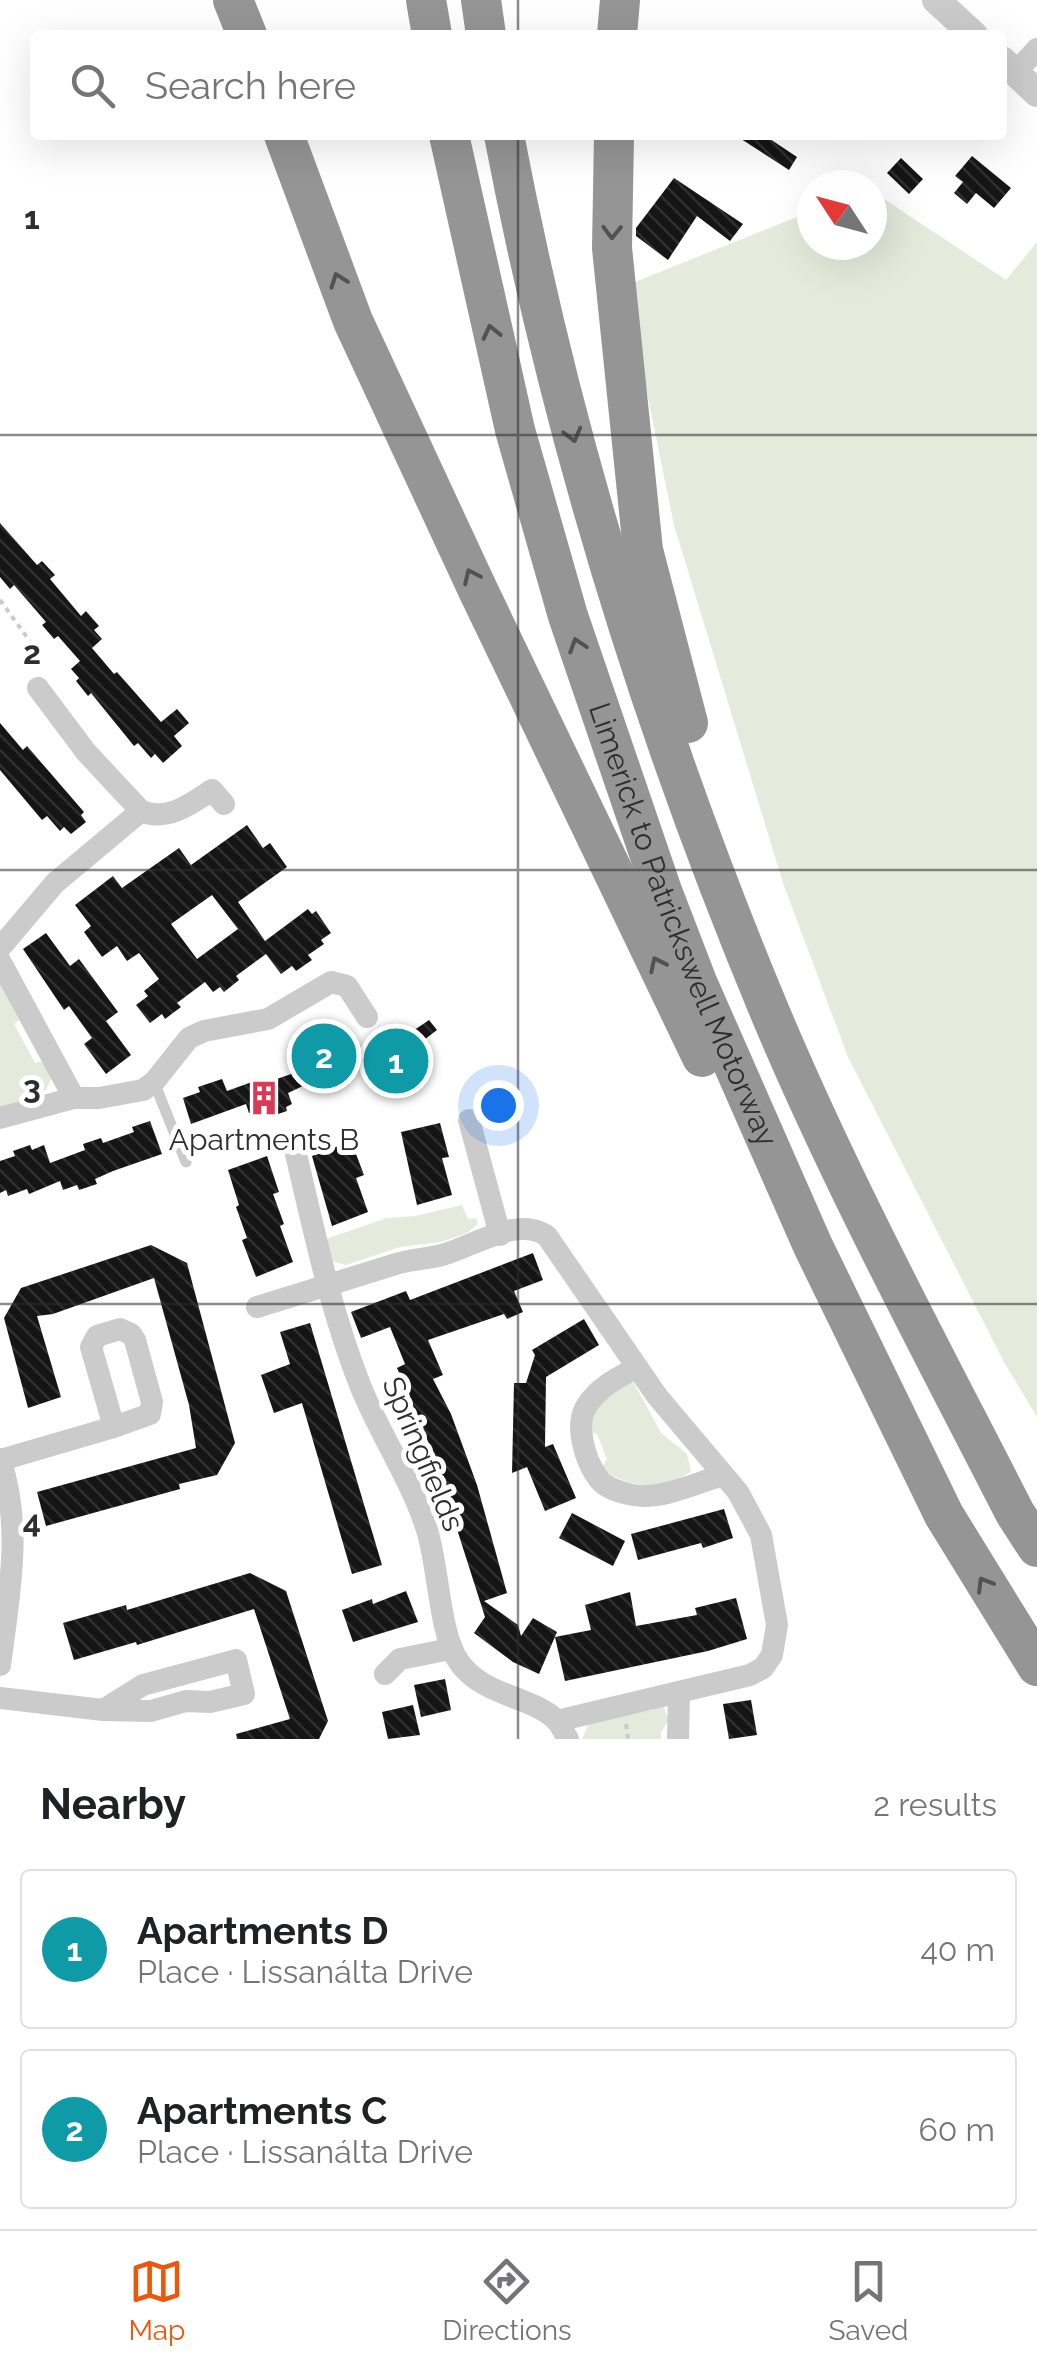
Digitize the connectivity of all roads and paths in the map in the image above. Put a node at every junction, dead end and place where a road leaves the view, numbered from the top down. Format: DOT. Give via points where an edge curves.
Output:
graph roads {
  1 [pos="233,0"];
  2 [pos="426,0"];
  3 [pos="480,0"];
  4 [pos="620,0"];
  5 [pos="936,0"];
  6 [pos="246,30"];
  7 [pos="431,30"];
  8 [pos="485,30"];
  9 [pos="617,30"];
  10 [pos="969,30"];
  11 [pos="1037,49"];
  12 [pos="1009,66"];
  13 [pos="1037,93"];
  14 [pos="286,140"];
  15 [pos="450,140"];
  16 [pos="505,140"];
  17 [pos="614,140"];
  18 [pos="0,600"];
  19 [pos="41,678"];
  20 [pos="224,804"];
  21 [pos="141,811"];
  22 [pos="0,948"];
  23 [pos="0,961"];
  24 [pos="368,1017"];
  25 [pos="154,1082"];
  26 [pos="74,1098"];
  27 [pos="0,1118"];
  28 [pos="469,1120"];
  29 [pos="295,1150"];
  30 [pos="186,1162"];
  31 [pos="500,1234"];
  32 [pos="326,1287"];
  33 [pos="258,1307"];
  34 [pos="636,1368"];
  35 [pos="114,1428"];
  36 [pos="973,1430"];
  37 [pos="0,1459"];
  38 [pos="723,1474"];
  39 [pos="944,1515"];
  40 [pos="7,1527"];
  41 [pos="1037,1546"];
  42 [pos="450,1649"];
  43 [pos="0,1665"];
  44 [pos="1037,1666"];
  45 [pos="385,1674"];
  46 [pos="679,1692"];
  47 [pos="0,1698"];
  48 [pos="103,1710"];
  49 [pos="563,1730"];
  50 [pos="678,1739"];
  1 -- 6 [label="highway"];
  2 -- 7 [label="highway"];
  3 -- 8 [label="highway"];
  4 -- 9 [label="highway"];
  5 -- 10 [label="street"];
  11 -- 12 [label="street"];
  12 -- 13 [label="street"];
  39 -- 14 [label="highway, one-way" via="864,1394 587,819 353,321"];
  39 -- 15 [label="highway, Limerick to Patrickswell Motorway, one-way" via="772,1157 628,798 514,430"];
  16 -- 36 [label="highway, Limerick to Patrickswell Motorway, one-way" via="571,428 702,839 840,1166"];
  17 -- 36 [label="highway, one-way" via="612,248 643,550 682,706 850,1157"];
  18 -- 19 [label="path" via="37,650"];
  19 -- 21 [label="street" via="86,752"];
  20 -- 21 [label="street" via="212,790 177,811"];
  21 -- 22 [label="street" via="55,883"];
  23 -- 26 [label="street"];
  24 -- 25 [label="street" via="347,986 331,982 268,1019 188,1038"];
  25 -- 26 [label="street" via="128,1094"];
  25 -- 30 [label="lane"];
  26 -- 27 [label="street"];
  28 -- 31 [label="street"];
  29 -- 32 [label="street, Springfields"];
  31 -- 32 [label="street"];
  31 -- 34 [label="street" via="531,1228 547,1236"];
  32 -- 33 [label="street"];
  32 -- 42 [label="street, Springfields" via="362,1390 426,1525"];
  34 -- 38 [label="street"];
  34 -- 38 [label="street" via="598,1391 582,1416 586,1453 598,1479 648,1496"];
  35 -- 37 [label="street"];
  36 -- 41 [label="highway, Limerick to Patrickswell Motorway"];
  37 -- 40 [label="street"];
  38 -- 46 [label="street" via="761,1535 776,1641 763,1668 750,1675"];
  44 -- 39 [label="highway, Limerick to Patrickswell Motorway, one-way"];
  40 -- 43 [label="street" via="12,1579"];
  42 -- 45 [label="street" via="400,1659"];
  42 -- 49 [label="street" via="480,1681"];
  46 -- 49 [label="street"];
  46 -- 50 [label="street"];
  47 -- 48 [label="street"];
  48 -- 48 [label="street" via="152,1711 244,1694 236,1660 143,1686"];
}
